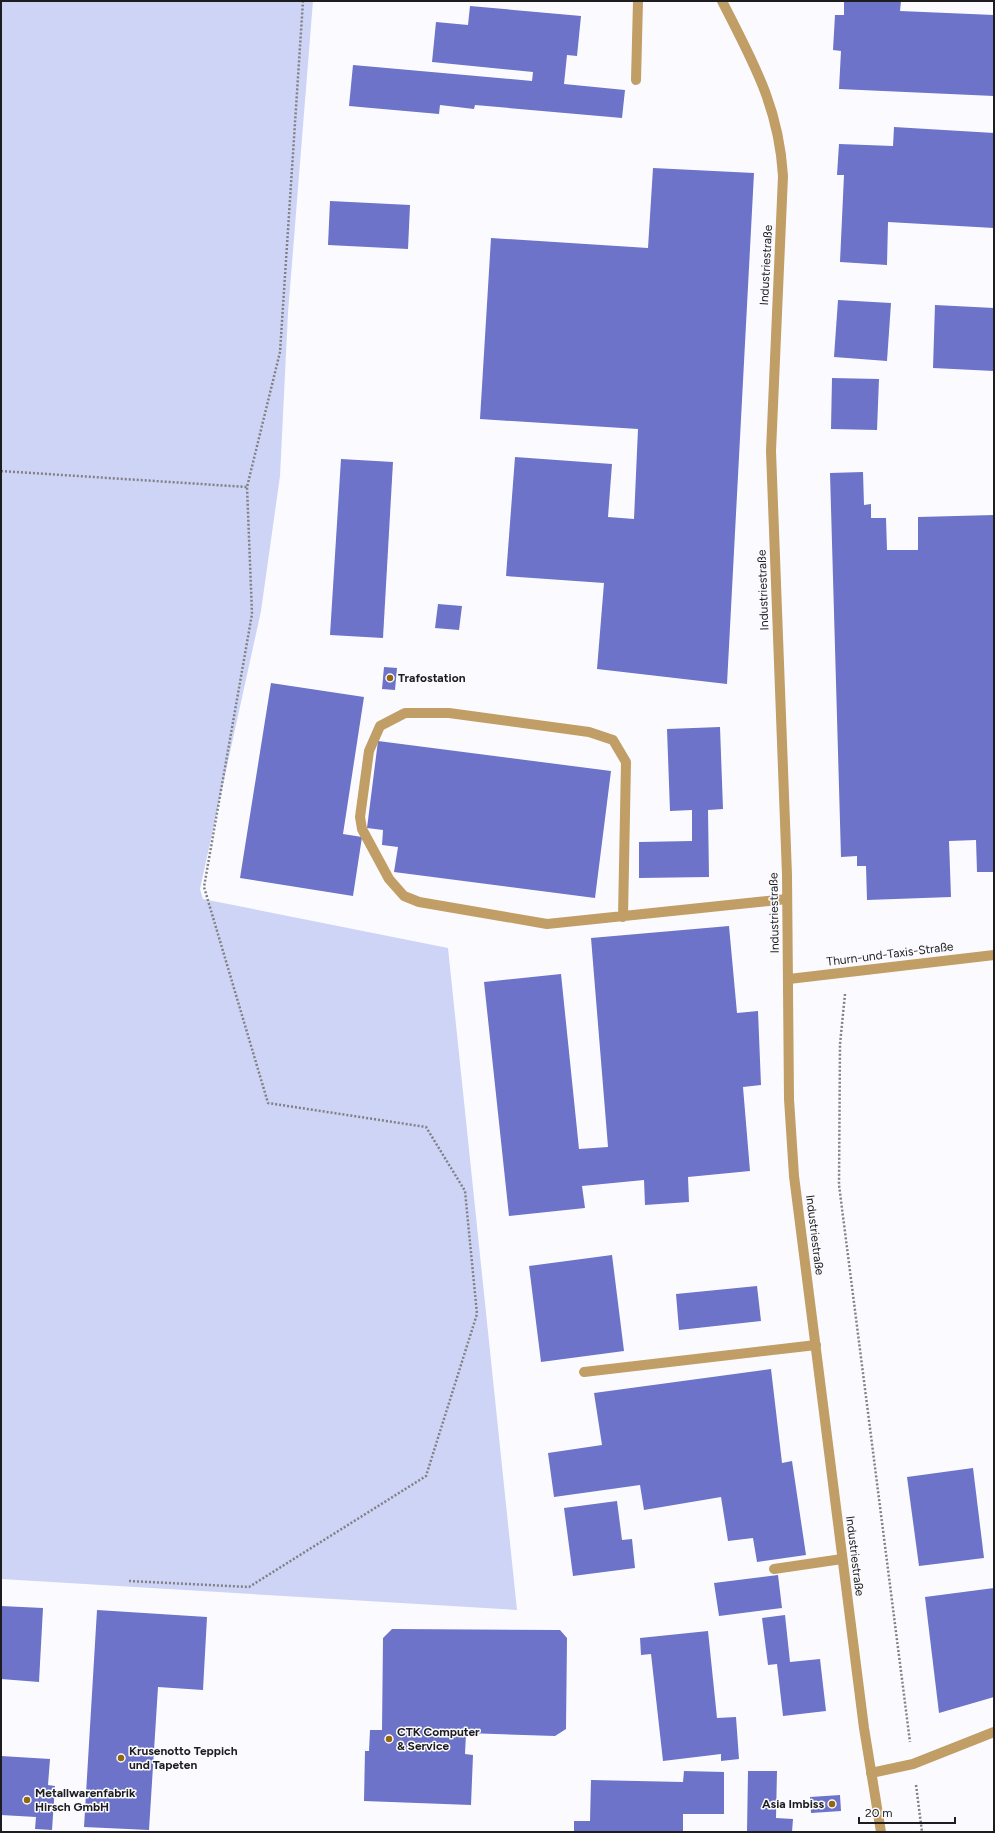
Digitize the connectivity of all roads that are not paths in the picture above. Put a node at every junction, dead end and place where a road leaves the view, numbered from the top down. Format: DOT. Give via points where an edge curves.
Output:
graph roads {
  1 [pos="638,1"];
  2 [pos="722,1"];
  3 [pos="636,80"];
  4 [pos="787,899"];
  5 [pos="623,917"];
  6 [pos="994,955"];
  7 [pos="788,979"];
  8 [pos="816,1346"];
  9 [pos="584,1372"];
  10 [pos="842,1559"];
  11 [pos="774,1569"];
  12 [pos="994,1732"];
  13 [pos="871,1773"];
  14 [pos="881,1832"];
  1 -- 3 [label="street"];
  2 -- 4 [label="street, Industriestraße" via="765,89 781,148 783,176 771,451"];
  4 -- 5 [label="street"];
  4 -- 7 [label="street, Industriestraße"];
  5 -- 5 [label="street" via="547,924 419,902 404,896 389,879 362,829 360,817 369,751 380,726 404,713 449,714 589,732 613,740 626,762"];
  6 -- 7 [label="street, Thurn-und-Taxis-Straße"];
  7 -- 8 [label="street, Industriestraße" via="789,1099 794,1176"];
  8 -- 9 [label="street"];
  8 -- 10 [label="street, Industriestraße"];
  10 -- 11 [label="street"];
  10 -- 13 [label="street, Industriestraße"];
  12 -- 13 [label="street" via="913,1764"];
  13 -- 14 [label="street, Industriestraße"];
}
